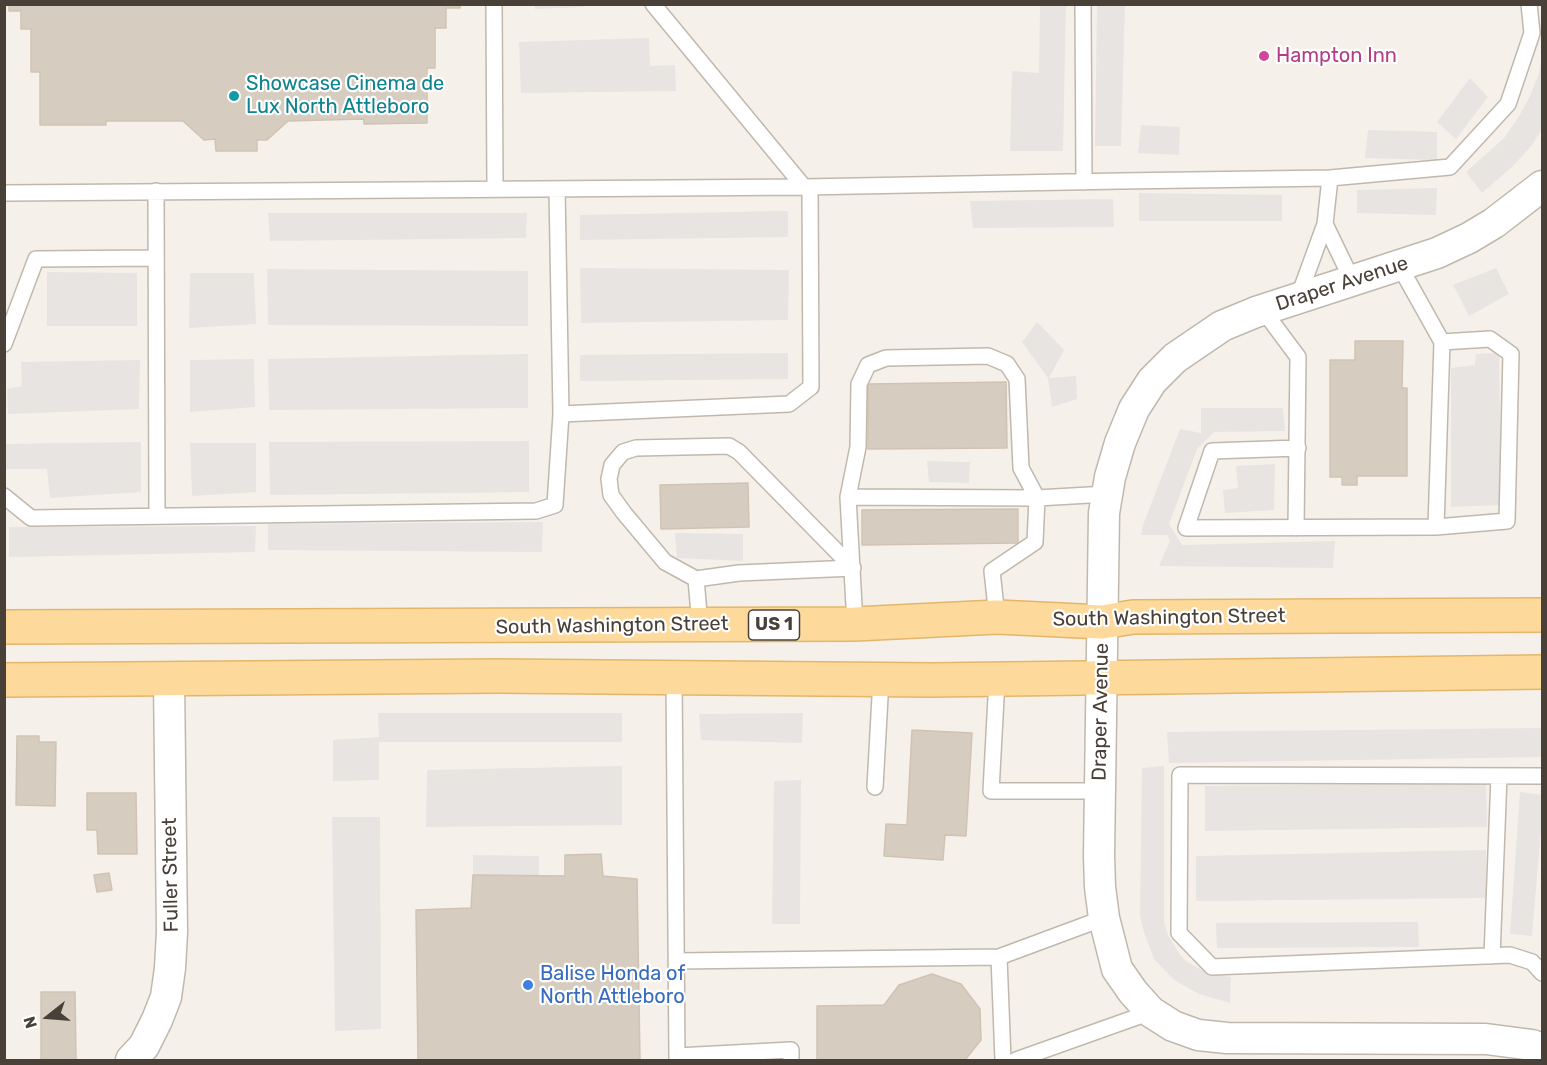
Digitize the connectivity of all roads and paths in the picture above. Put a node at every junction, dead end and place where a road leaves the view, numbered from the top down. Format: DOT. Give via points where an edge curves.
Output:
graph roads {
  1 [pos="494,4"];
  2 [pos="653,4"];
  3 [pos="1083,4"];
  4 [pos="1529,4"];
  5 [pos="1329,178"];
  6 [pos="1084,182"];
  7 [pos="1542,186"];
  8 [pos="807,187"];
  9 [pos="495,189"];
  10 [pos="557,189"];
  11 [pos="156,191"];
  12 [pos="4,193"];
  13 [pos="1325,224"];
  14 [pos="155,258"];
  15 [pos="1399,265"];
  16 [pos="1352,280"];
  17 [pos="1298,298"];
  18 [pos="1263,310"];
  19 [pos="1442,342"];
  20 [pos="4,344"];
  21 [pos="561,414"];
  22 [pos="1298,448"];
  23 [pos="1107,494"];
  24 [pos="4,496"];
  25 [pos="848,497"];
  26 [pos="1037,498"];
  27 [pos="157,516"];
  28 [pos="1436,527"];
  29 [pos="1296,528"];
  30 [pos="853,568"];
  31 [pos="696,579"];
  32 [pos="1542,615"];
  33 [pos="998,618"];
  34 [pos="1102,622"];
  35 [pos="855,624"];
  36 [pos="700,625"];
  37 [pos="6,626"];
  38 [pos="1542,672"];
  39 [pos="674,678"];
  40 [pos="1102,678"];
  41 [pos="168,679"];
  42 [pos="881,679"];
  43 [pos="997,679"];
  44 [pos="4,680"];
  45 [pos="1498,776"];
  46 [pos="1542,776"];
  47 [pos="875,787"];
  48 [pos="1100,791"];
  49 [pos="1104,918"];
  50 [pos="1492,956"];
  51 [pos="999,957"];
  52 [pos="676,961"];
  53 [pos="1542,973"];
  54 [pos="1151,1011"];
  55 [pos="1542,1049"];
  56 [pos="677,1058"];
  57 [pos="131,1060"];
  58 [pos="791,1060"];
  59 [pos="1003,1060"];
  60 [pos="1016,1060"];
  1 -- 9 [label="lane"];
  2 -- 8 [label="lane"];
  3 -- 6 [label="lane"];
  4 -- 5 [label="lane" via="1532,33 1508,104 1449,167"];
  5 -- 6 [label="lane"];
  5 -- 13 [label="lane"];
  6 -- 8 [label="lane"];
  7 -- 15 [label="street, Draper Avenue" via="1469,238"];
  8 -- 10 [label="lane"];
  8 -- 21 [label="lane" via="811,387 789,404"];
  9 -- 10 [label="lane"];
  9 -- 11 [label="lane"];
  10 -- 21 [label="lane"];
  11 -- 12 [label="lane"];
  11 -- 14 [label="lane"];
  13 -- 16 [label="lane"];
  13 -- 17 [label="lane"];
  14 -- 20 [label="lane" via="36,258"];
  14 -- 27 [label="lane"];
  15 -- 16 [label="street, Draper Avenue"];
  15 -- 19 [label="lane"];
  16 -- 17 [label="street, Draper Avenue"];
  17 -- 18 [label="street, Draper Avenue"];
  18 -- 22 [label="lane" via="1298,357"];
  18 -- 23 [label="street, Draper Avenue" via="1214,330 1175,358 1152,381 1134,409 1120,443"];
  19 -- 28 [label="lane"];
  19 -- 28 [label="lane" via="1490,339 1511,354 1507,521"];
  21 -- 27 [label="lane" via="555,505 536,511"];
  22 -- 29 [label="lane"];
  22 -- 29 [label="lane" via="1212,450 1186,528"];
  23 -- 26 [label="lane"];
  23 -- 34 [label="street, Draper Avenue"];
  24 -- 27 [label="lane" via="31,518"];
  25 -- 26 [label="lane"];
  25 -- 26 [label="lane" via="858,447 859,384 868,365 886,358 988,356 1007,364 1017,379 1021,468"];
  25 -- 30 [label="lane"];
  26 -- 33 [label="lane" via="1035,542 992,571"];
  28 -- 29 [label="lane"];
  30 -- 31 [label="lane"];
  30 -- 31 [label="lane" via="729,446 636,448 623,452 612,465 611,495 665,562"];
  30 -- 35 [label="lane"];
  31 -- 36 [label="lane"];
  32 -- 34 [label="main road, South Washington Street / US 1" via="1133,617"];
  33 -- 34 [label="main road, South Washington Street / US 1"];
  33 -- 35 [label="main road, South Washington Street / US 1"];
  34 -- 40 [label="street, Draper Avenue"];
  35 -- 36 [label="main road, South Washington Street / US 1"];
  36 -- 37 [label="main road, South Washington Street / US 1"];
  38 -- 40 [label="main road"];
  39 -- 41 [label="main road"];
  39 -- 42 [label="main road"];
  39 -- 52 [label="lane"];
  40 -- 43 [label="main road"];
  40 -- 48 [label="street, Draper Avenue"];
  41 -- 44 [label="main road"];
  41 -- 57 [label="street, Fuller Street" via="170,968 166,997 157,1020 144,1046"];
  42 -- 43 [label="main road"];
  42 -- 47 [label="lane"];
  43 -- 48 [label="lane" via="991,791"];
  45 -- 46 [label="lane"];
  45 -- 50 [label="lane"];
  45 -- 50 [label="lane" via="1180,775 1179,933 1212,967"];
  48 -- 49 [label="street, Draper Avenue" via="1100,887"];
  49 -- 51 [label="lane"];
  49 -- 54 [label="street, Draper Avenue" via="1117,969"];
  50 -- 53 [label="lane" via="1510,955 1532,962"];
  51 -- 52 [label="lane"];
  51 -- 59 [label="lane"];
  52 -- 56 [label="lane"];
  54 -- 55 [label="street, Draper Avenue" via="1173,1026 1198,1035 1227,1038 1486,1039"];
  54 -- 60 [label="lane"];
  56 -- 58 [label="lane" via="790,1050"];
}
